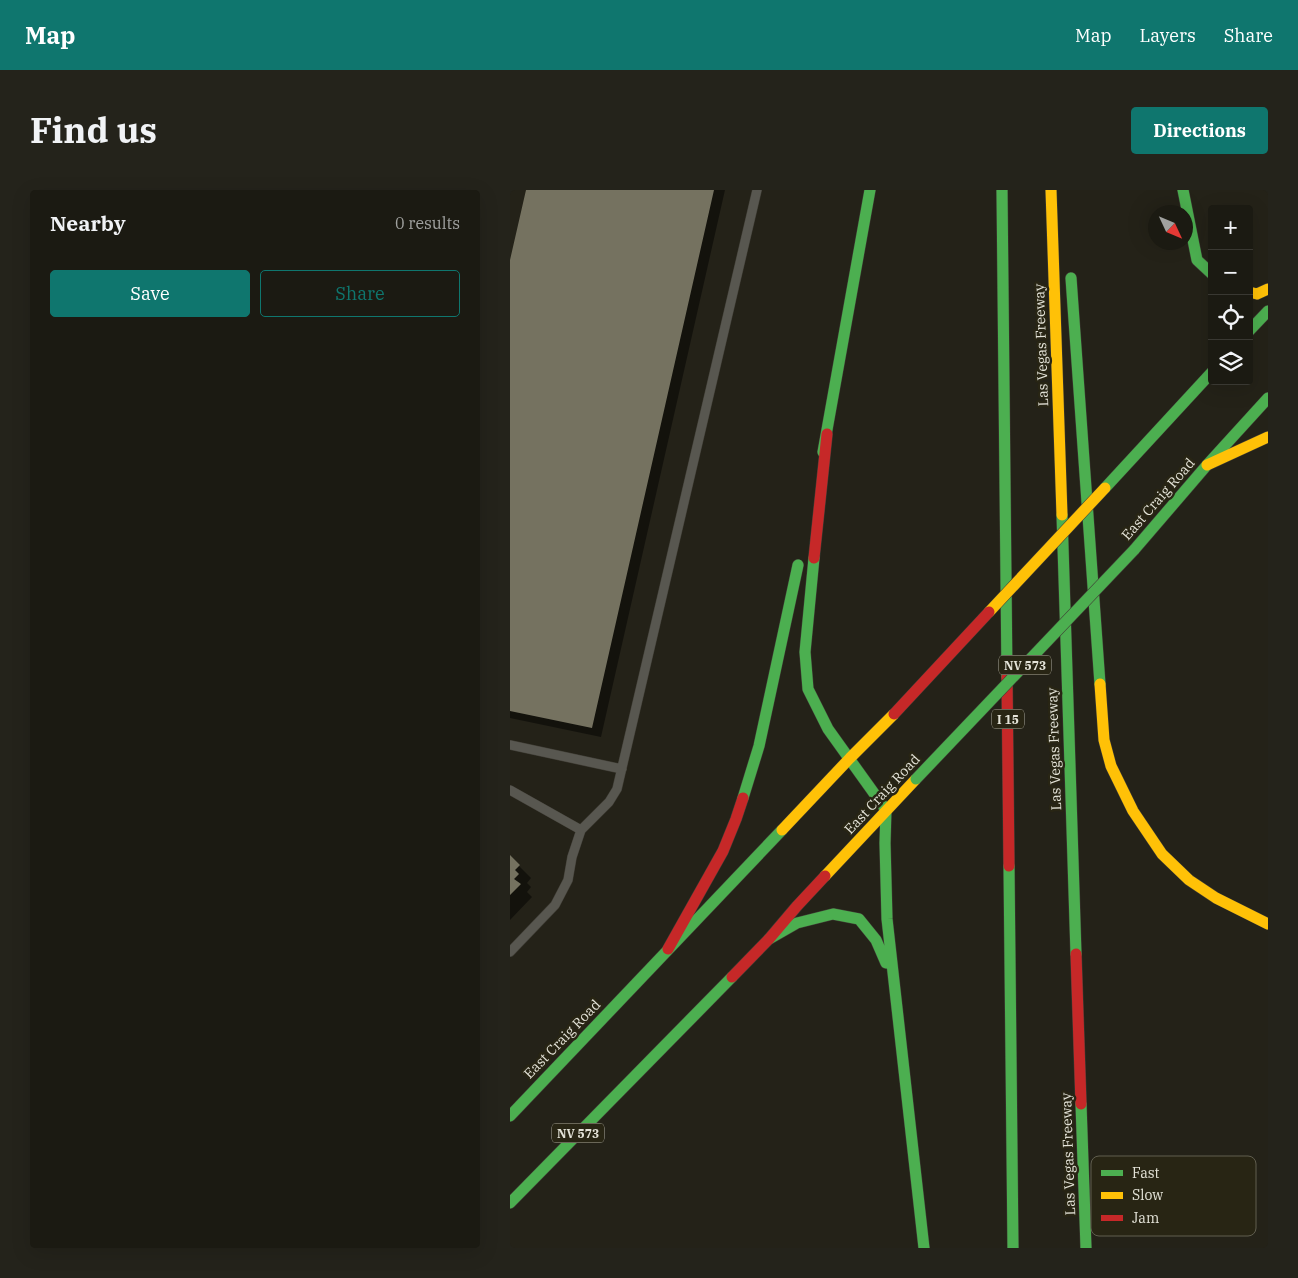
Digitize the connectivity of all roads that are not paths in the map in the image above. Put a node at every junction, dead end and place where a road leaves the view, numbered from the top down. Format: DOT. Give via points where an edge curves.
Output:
graph roads {
  1 [pos="757,190"];
  2 [pos="870,190"];
  3 [pos="1002,190"];
  4 [pos="1183,190"];
  5 [pos="1051,193"];
  6 [pos="1063,241"];
  7 [pos="1071,268"];
  8 [pos="1208,270"];
  9 [pos="1268,289"];
  10 [pos="1253,293"];
  11 [pos="1268,311"];
  12 [pos="1253,327"];
  13 [pos="1208,376"];
  14 [pos="1268,398"];
  15 [pos="827,434"];
  16 [pos="1268,437"];
  17 [pos="1207,465"];
  18 [pos="806,532"];
  19 [pos="802,551"];
  20 [pos="510,745"];
  21 [pos="850,758"];
  22 [pos="622,769"];
  23 [pos="510,790"];
  24 [pos="886,810"];
  25 [pos="581,830"];
  26 [pos="1268,924"];
  27 [pos="769,939"];
  28 [pos="668,949"];
  29 [pos="510,952"];
  30 [pos="894,981"];
  31 [pos="510,1116"];
  32 [pos="510,1204"];
  33 [pos="924,1248"];
  34 [pos="1013,1248"];
  35 [pos="1086,1248"];
  1 -- 22 [label="lane"];
  2 -- 15 [label="main road"];
  3 -- 34 [label="main road, I 15"];
  4 -- 8 [label="main road" via="1198,260"];
  5 -- 6 [label="main road"];
  5 -- 35 [label="main road, Las Vegas Freeway"];
  7 -- 26 [label="main road" via="1104,740 1111,766 1133,810 1162,854 1196,885"];
  9 -- 10 [label="main road"];
  11 -- 12 [label="main road"];
  13 -- 21 [label="main road, East Craig Road, bridge"];
  14 -- 17 [label="main road, East Craig Road / NV 573"];
  15 -- 18 [label="main road"];
  15 -- 21 [label="main road" via="805,652 808,690 828,729"];
  16 -- 17 [label="main road"];
  17 -- 24 [label="main road, East Craig Road / NV 573, bridge" via="1134,550"];
  19 -- 28 [label="main road" via="759,746 736,819 723,851"];
  20 -- 22 [label="lane"];
  21 -- 24 [label="main road"];
  21 -- 28 [label="main road, East Craig Road"];
  22 -- 25 [label="lane" via="617,789 609,802"];
  23 -- 25 [label="lane"];
  24 -- 27 [label="main road, East Craig Road / NV 573"];
  24 -- 30 [label="main road" via="887,919"];
  25 -- 29 [label="lane" via="568,880 555,905"];
  27 -- 30 [label="main road" via="797,923 833,914 859,918 876,940"];
  27 -- 32 [label="main road, East Craig Road / NV 573"];
  28 -- 31 [label="main road, East Craig Road"];
  30 -- 33 [label="main road"];
}
